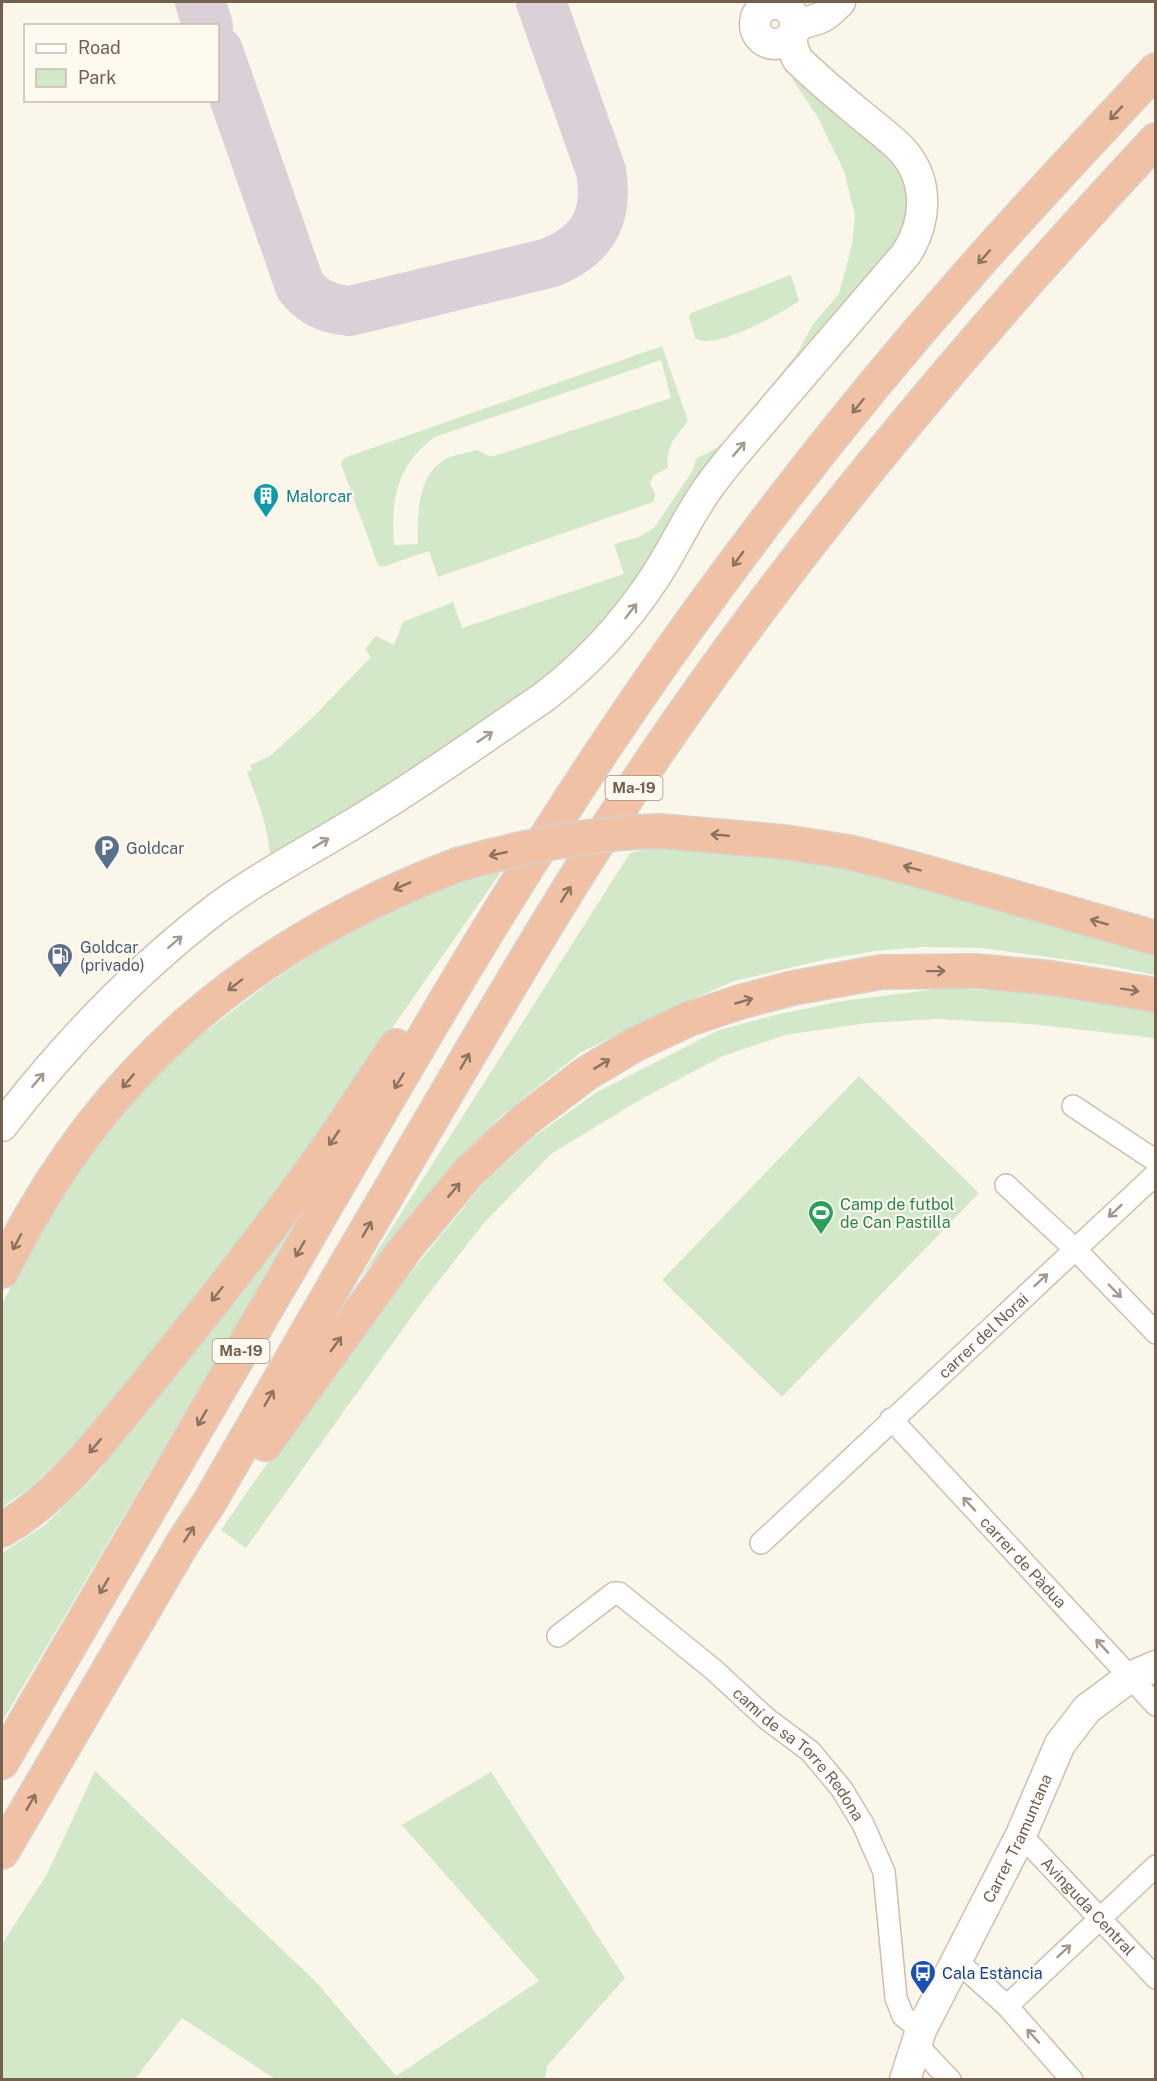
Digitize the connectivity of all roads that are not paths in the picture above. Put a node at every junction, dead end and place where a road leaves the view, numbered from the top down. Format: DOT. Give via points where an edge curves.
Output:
graph roads {
  1 [pos="831,2"];
  2 [pos="840,2"];
  3 [pos="790,20"];
  4 [pos="1155,70"];
  5 [pos="1155,140"];
  6 [pos="1155,938"];
  7 [pos="482,940"];
  8 [pos="1155,995"];
  9 [pos="1073,1107"];
  10 [pos="2,1126"];
  11 [pos="1155,1161"];
  12 [pos="1155,1174"];
  13 [pos="1006,1185"];
  14 [pos="1075,1249"];
  15 [pos="2,1271"];
  16 [pos="1155,1333"];
  17 [pos="891,1419"];
  18 [pos="209,1503"];
  19 [pos="2,1530"];
  20 [pos="761,1543"];
  21 [pos="558,1636"];
  22 [pos="1143,1671"];
  23 [pos="1155,1705"];
  24 [pos="2,1762"];
  25 [pos="1021,1836"];
  26 [pos="2,1852"];
  27 [pos="1155,1866"];
  28 [pos="1100,1918"];
  29 [pos="957,1961"];
  30 [pos="1155,1978"];
  31 [pos="1006,2006"];
  32 [pos="919,2038"];
  33 [pos="905,2079"];
  34 [pos="950,2079"];
  35 [pos="1072,2079"];
  1 -- 3 [label="street" via="799,10"];
  2 -- 3 [label="street" via="824,16 801,24"];
  10 -- 3 [label="street, one-way" via="84,1029 186,932 262,878 368,815 525,710 564,682 591,656 645,592 691,513 723,468 906,254 917,236 923,205 921,185 913,166 899,147 798,60 792,47"];
  4 -- 7 [label="highway, Ma-19, one-way" via="965,278 800,477 632,707"];
  18 -- 5 [label="highway, Ma-19, one-way" via="508,989 677,723 812,539 940,380"];
  6 -- 15 [label="highway, one-way, bridge" via="911,868 849,852 784,842 660,831 624,832 582,836 457,865 360,906 306,937 258,967 168,1039 73,1150 43,1194"];
  7 -- 19 [label="highway, one-way" via="429,996 320,1160 124,1412 50,1493"];
  7 -- 24 [label="highway, Ma-19, one-way"];
  18 -- 8 [label="highway, one-way" via="233,1488 409,1244 468,1173 525,1120 587,1073 634,1045 688,1019 740,1002 882,972 976,971 1052,978"];
  9 -- 11 [label="street"];
  12 -- 14 [label="street, one-way"];
  13 -- 14 [label="street"];
  14 -- 16 [label="street, one-way"];
  17 -- 14 [label="street, carrer del Norai, one-way"];
  17 -- 20 [label="street, carrer del Norai"];
  22 -- 17 [label="street, carrer de Pàdua, one-way"];
  26 -- 18 [label="highway, Ma-19, one-way"];
  21 -- 32 [label="street, camí de sa Torre Redona" via="619,1593 810,1751 841,1788 863,1824 884,1872 896,1998"];
  22 -- 23 [label="street, carrer de Pàdua"];
  22 -- 25 [label="street, Carrer Tramuntana" via="1087,1709 1060,1744"];
  25 -- 28 [label="street, Avinguda Central"];
  25 -- 29 [label="street, Carrer Tramuntana"];
  27 -- 28 [label="street"];
  28 -- 30 [label="street, Avinguda Central"];
  31 -- 28 [label="street, one-way"];
  29 -- 31 [label="street"];
  29 -- 32 [label="street, Carrer Tramuntana"];
  35 -- 31 [label="street, one-way"];
  32 -- 33 [label="street, Carrer Tramuntana"];
  32 -- 34 [label="street"];
}
